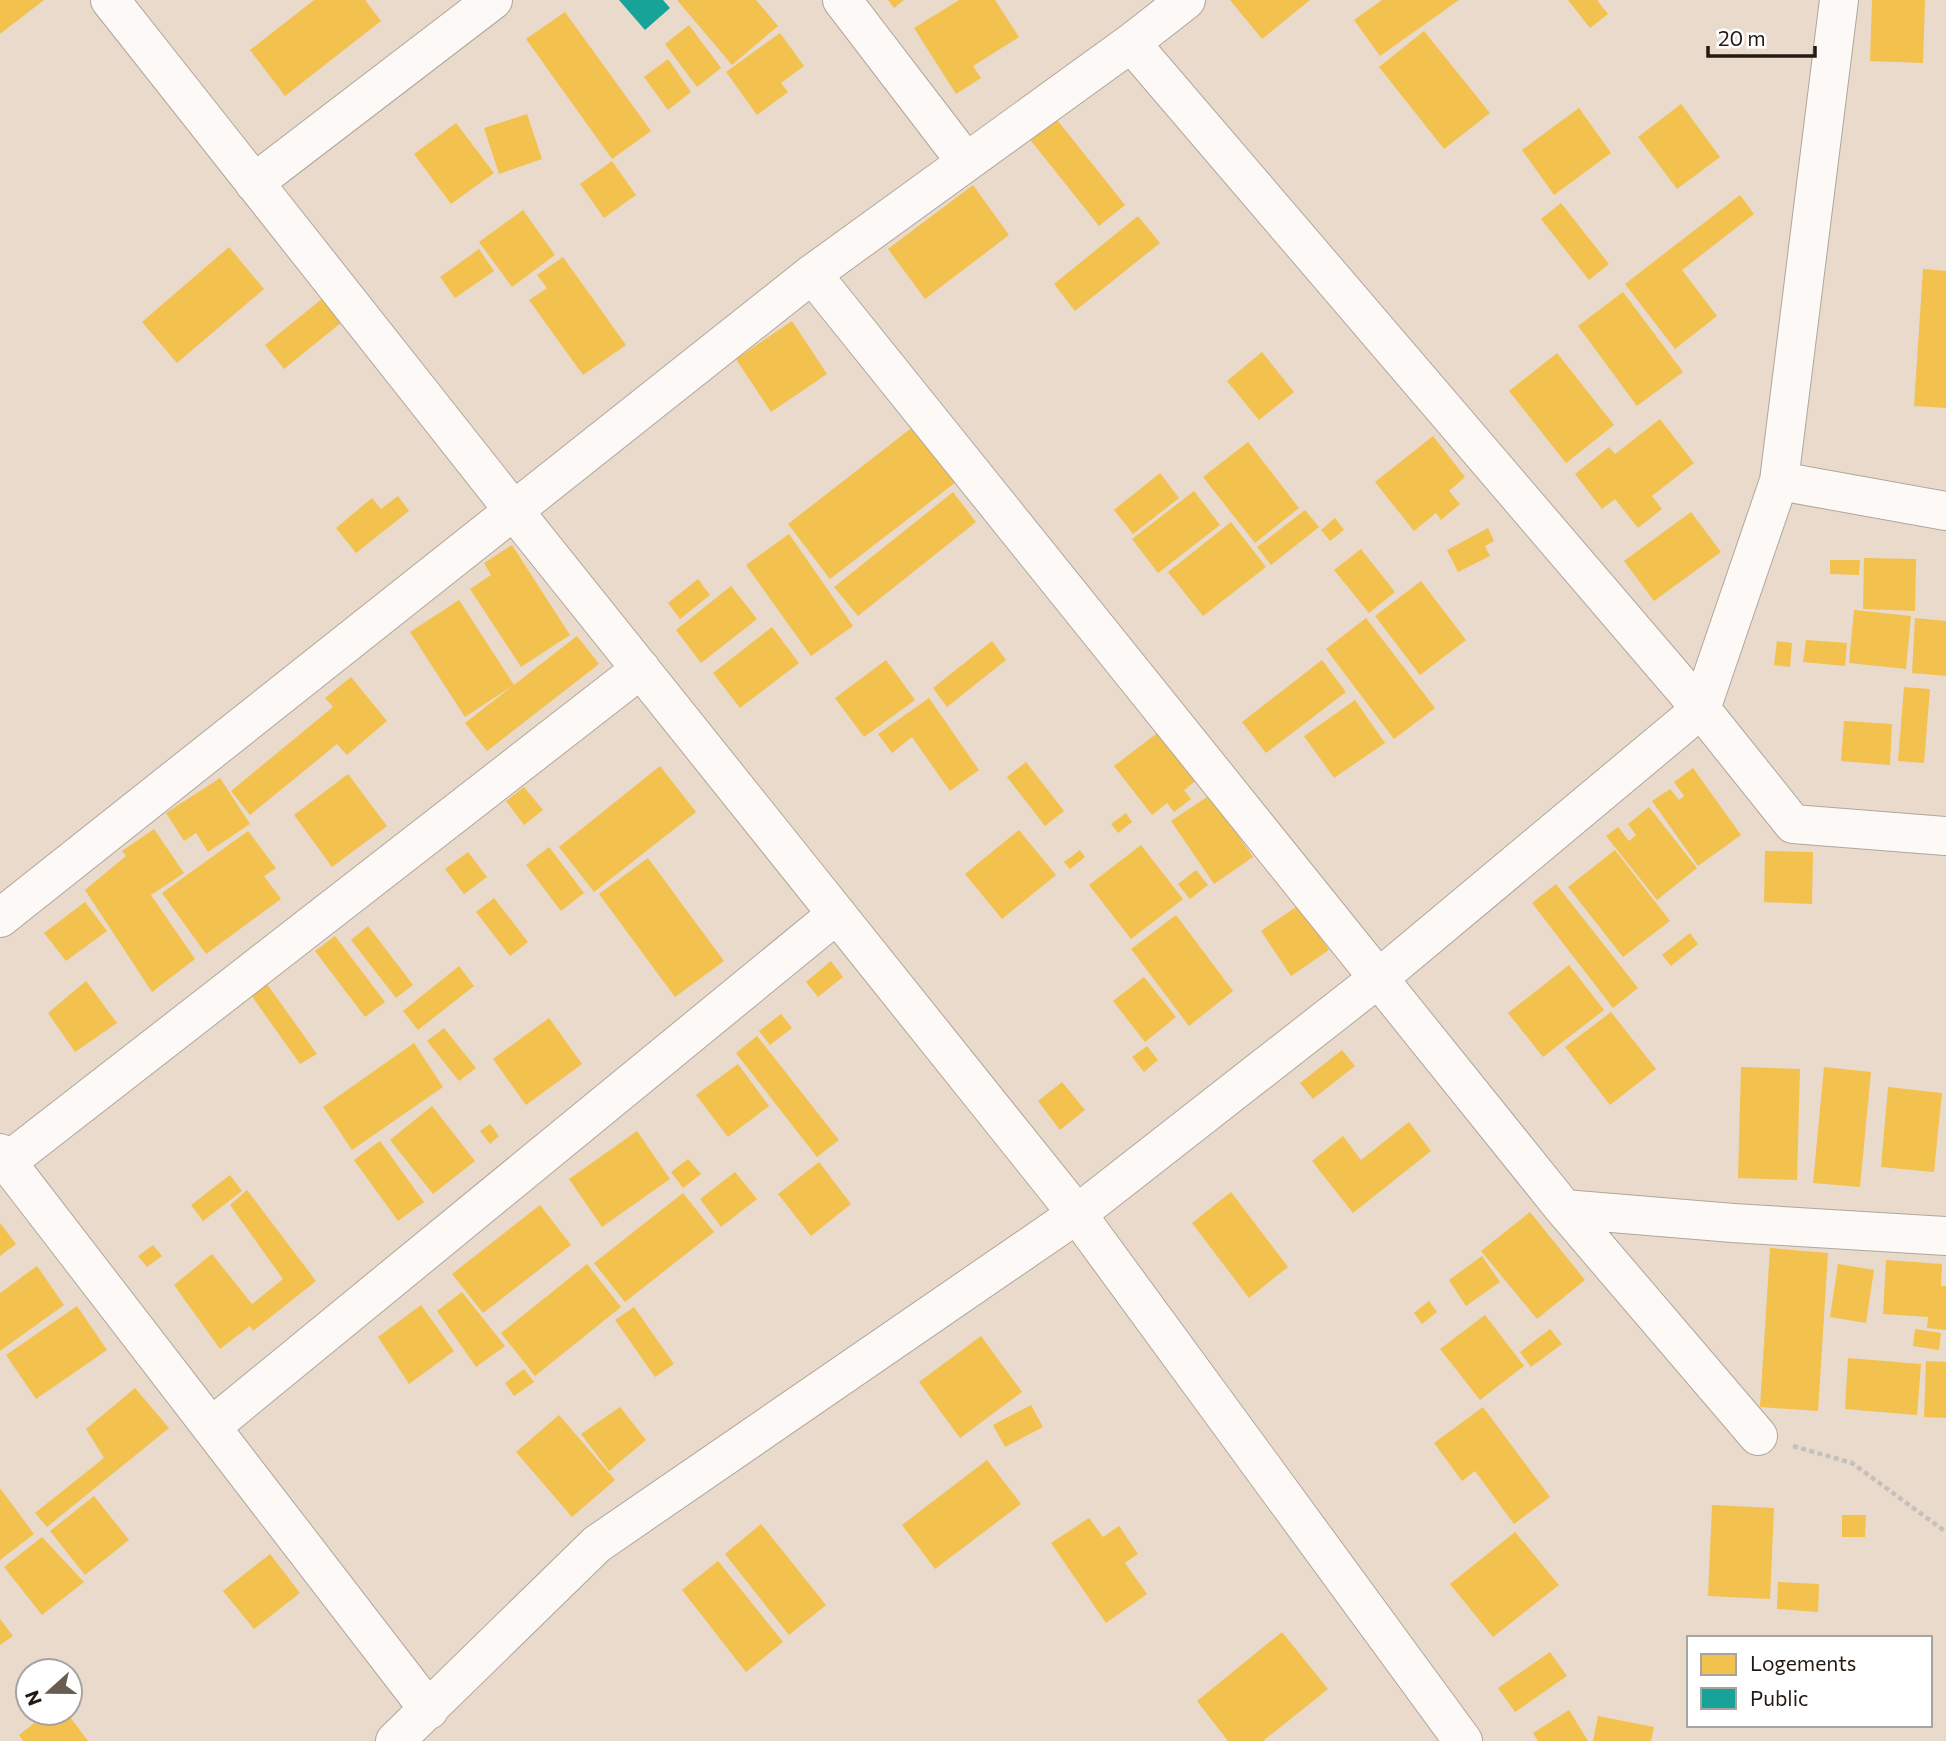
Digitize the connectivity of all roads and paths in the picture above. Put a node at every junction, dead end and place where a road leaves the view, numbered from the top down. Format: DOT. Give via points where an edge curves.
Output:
graph roads {
  1 [pos="110,0"];
  2 [pos="493,0"];
  3 [pos="842,0"];
  4 [pos="1186,0"];
  5 [pos="1839,0"];
  6 [pos="1131,43"];
  7 [pos="966,162"];
  8 [pos="254,183"];
  9 [pos="812,274"];
  10 [pos="1779,481"];
  11 [pos="514,510"];
  12 [pos="1946,511"];
  13 [pos="640,669"];
  14 [pos="1701,709"];
  15 [pos="1946,836"];
  16 [pos="837,914"];
  17 [pos="0,918"];
  18 [pos="1380,977"];
  19 [pos="4,1158"];
  20 [pos="1564,1209"];
  21 [pos="1076,1214"];
  22 [pos="1946,1236"];
  23 [pos="211,1427"];
  24 [pos="1758,1436"];
  25 [pos="1946,1532"];
  26 [pos="429,1710"];
  27 [pos="395,1741"];
  28 [pos="1463,1741"];
  1 -- 8 [label="street"];
  2 -- 8 [label="street"];
  3 -- 7 [label="street"];
  4 -- 6 [label="street"];
  5 -- 10 [label="street"];
  6 -- 7 [label="street"];
  6 -- 14 [label="street"];
  7 -- 9 [label="street"];
  8 -- 11 [label="street"];
  9 -- 11 [label="street"];
  9 -- 18 [label="street"];
  10 -- 12 [label="street"];
  10 -- 14 [label="street"];
  11 -- 13 [label="street"];
  11 -- 17 [label="street"];
  13 -- 16 [label="street"];
  13 -- 19 [label="street"];
  14 -- 15 [label="street" via="1793,824"];
  14 -- 18 [label="street"];
  16 -- 21 [label="street"];
  16 -- 23 [label="street"];
  18 -- 20 [label="street"];
  18 -- 21 [label="street"];
  19 -- 23 [label="street"];
  20 -- 22 [label="street"];
  20 -- 24 [label="street"];
  21 -- 26 [label="street" via="597,1544"];
  21 -- 28 [label="street"];
  23 -- 26 [label="street"];
  24 -- 25 [label="path" via="1852,1463"];
  26 -- 27 [label="street"];
}
